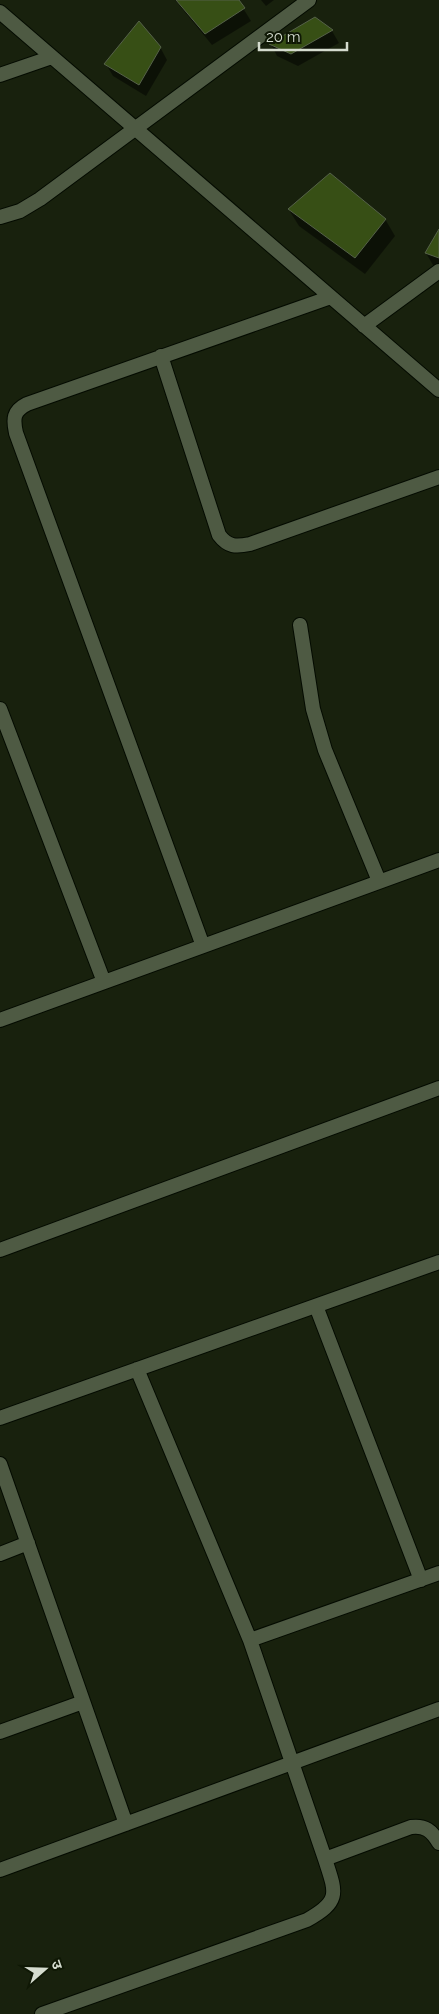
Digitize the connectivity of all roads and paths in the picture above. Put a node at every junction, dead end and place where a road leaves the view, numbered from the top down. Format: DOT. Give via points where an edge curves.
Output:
graph roads {
  1 [pos="309,0"];
  2 [pos="0,12"];
  3 [pos="52,57"];
  4 [pos="0,75"];
  5 [pos="135,128"];
  6 [pos="0,217"];
  7 [pos="439,272"];
  8 [pos="331,297"];
  9 [pos="364,326"];
  10 [pos="161,356"];
  11 [pos="439,390"];
  12 [pos="439,477"];
  13 [pos="300,625"];
  14 [pos="0,709"];
  15 [pos="439,860"];
  16 [pos="379,882"];
  17 [pos="203,946"];
  18 [pos="104,982"];
  19 [pos="0,1020"];
  20 [pos="439,1088"];
  21 [pos="0,1250"];
  22 [pos="439,1262"];
  23 [pos="316,1306"];
  24 [pos="137,1369"];
  25 [pos="0,1418"];
  26 [pos="0,1464"];
  27 [pos="28,1543"];
  28 [pos="0,1554"];
  29 [pos="439,1573"];
  30 [pos="420,1580"];
  31 [pos="250,1640"];
  32 [pos="83,1702"];
  33 [pos="439,1709"];
  34 [pos="0,1732"];
  35 [pos="291,1763"];
  36 [pos="126,1824"];
  37 [pos="439,1843"];
  38 [pos="325,1859"];
  39 [pos="0,1870"];
  40 [pos="42,2014"];
  1 -- 5 [label="street"];
  2 -- 3 [label="street"];
  3 -- 4 [label="street"];
  3 -- 5 [label="street"];
  5 -- 6 [label="street" via="40,199 20,211"];
  5 -- 8 [label="street"];
  7 -- 9 [label="street"];
  8 -- 9 [label="street"];
  8 -- 10 [label="street"];
  9 -- 11 [label="street"];
  10 -- 12 [label="street" via="219,535 225,544 237,547 250,544"];
  10 -- 17 [label="street" via="18,408 14,423"];
  13 -- 16 [label="street" via="313,709 325,750"];
  14 -- 18 [label="street"];
  15 -- 16 [label="street"];
  16 -- 17 [label="street"];
  17 -- 18 [label="street"];
  18 -- 19 [label="street"];
  20 -- 21 [label="street"];
  22 -- 23 [label="street"];
  23 -- 24 [label="street"];
  23 -- 30 [label="street"];
  24 -- 25 [label="street"];
  24 -- 31 [label="street"];
  26 -- 27 [label="street"];
  27 -- 28 [label="street"];
  27 -- 32 [label="street"];
  29 -- 30 [label="street"];
  30 -- 31 [label="street"];
  31 -- 35 [label="street"];
  32 -- 34 [label="street"];
  32 -- 36 [label="street"];
  33 -- 35 [label="street"];
  35 -- 36 [label="street"];
  35 -- 38 [label="street"];
  36 -- 39 [label="street"];
  37 -- 38 [label="street" via="428,1828 411,1827"];
  38 -- 40 [label="street" via="333,1899 326,1908 307,1920"];
}
